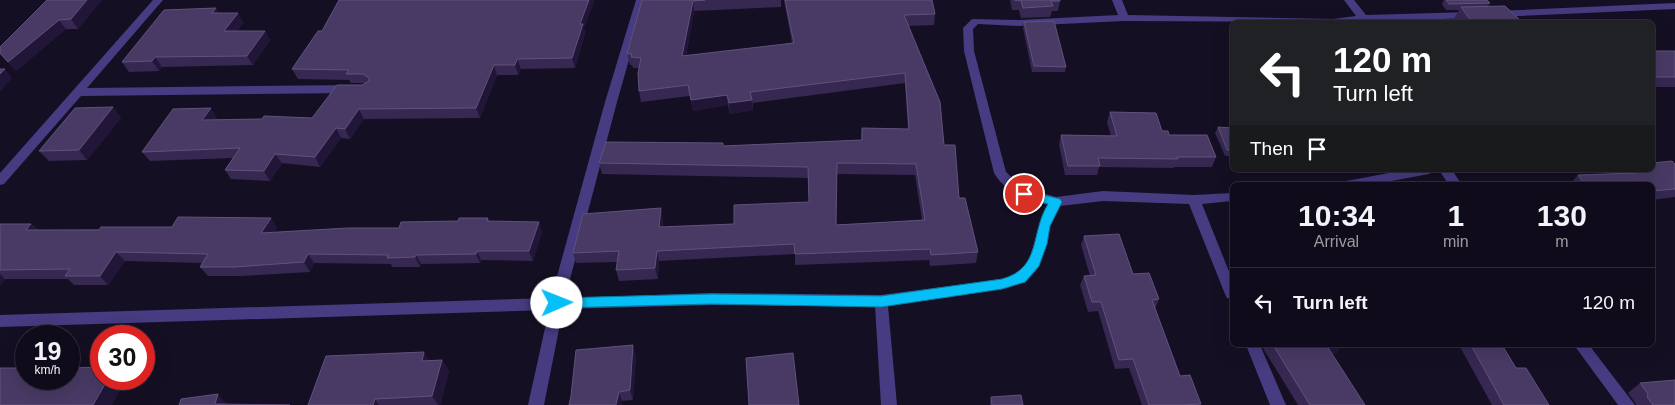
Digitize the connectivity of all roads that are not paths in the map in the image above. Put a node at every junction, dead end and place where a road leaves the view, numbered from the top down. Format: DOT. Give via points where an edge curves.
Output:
graph roads {
  1 [pos="158,0"];
  2 [pos="641,0"];
  3 [pos="1117,0"];
  4 [pos="1349,0"];
  5 [pos="1675,6"];
  6 [pos="1124,18"];
  7 [pos="1363,18"];
  8 [pos="1230,20"];
  9 [pos="1348,20"];
  10 [pos="367,89"];
  11 [pos="78,92"];
  12 [pos="1418,172"];
  13 [pos="0,181"];
  14 [pos="1363,182"];
  15 [pos="1230,197"];
  16 [pos="1194,200"];
  17 [pos="1056,202"];
  18 [pos="1230,289"];
  19 [pos="881,302"];
  20 [pos="557,303"];
  21 [pos="0,321"];
  22 [pos="1254,347"];
  23 [pos="1583,347"];
  24 [pos="536,405"];
  25 [pos="889,405"];
  26 [pos="1278,405"];
  27 [pos="1627,405"];
  1 -- 11 [label="street"];
  2 -- 20 [label="street"];
  3 -- 6 [label="street"];
  4 -- 7 [label="street"];
  5 -- 7 [label="street"];
  6 -- 8 [label="street"];
  6 -- 17 [label="street" via="1019,24 976,21 968,28 969,50 1000,173 1008,185 1024,194"];
  7 -- 9 [label="street"];
  10 -- 11 [label="street"];
  11 -- 13 [label="street"];
  12 -- 14 [label="street"];
  15 -- 16 [label="street"];
  16 -- 17 [label="street" via="1103,196"];
  16 -- 18 [label="street"];
  17 -- 19 [label="street" via="1049,212 1034,263 1020,279"];
  19 -- 20 [label="street" via="711,299"];
  19 -- 25 [label="street"];
  20 -- 21 [label="street"];
  20 -- 24 [label="street"];
  22 -- 26 [label="street"];
  23 -- 27 [label="street"];
}
